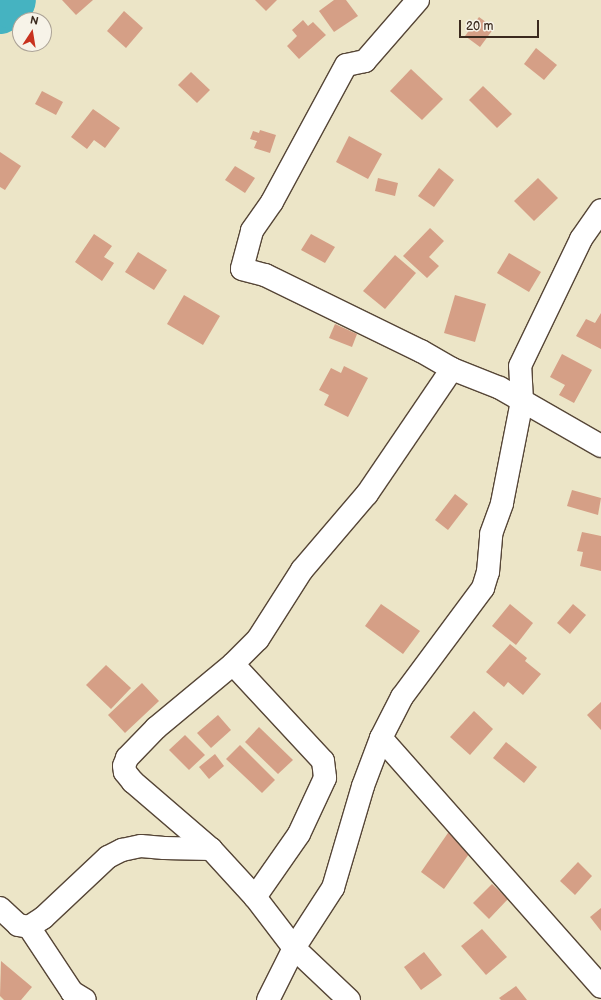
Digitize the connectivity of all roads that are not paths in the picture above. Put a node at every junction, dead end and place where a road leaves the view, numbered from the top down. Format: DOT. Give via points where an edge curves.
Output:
graph roads {
  1 [pos="418,0"];
  2 [pos="601,210"];
  3 [pos="452,369"];
  4 [pos="522,401"];
  5 [pos="601,446"];
  6 [pos="233,664"];
  7 [pos="381,738"];
  8 [pos="211,848"];
  9 [pos="255,897"];
  10 [pos="0,908"];
  11 [pos="29,927"];
  12 [pos="294,948"];
  13 [pos="601,987"];
  14 [pos="85,1000"];
  15 [pos="268,1000"];
  16 [pos="349,1000"];
  1 -- 3 [label="street" via="365,61 346,65 272,202 252,231 242,269 265,275 421,351"];
  2 -- 4 [label="street" via="581,239 520,366"];
  3 -- 4 [label="street" via="500,388"];
  3 -- 6 [label="street" via="367,494 302,570 258,639"];
  4 -- 5 [label="street"];
  4 -- 7 [label="street" via="502,503 491,534 488,572 483,588 402,697"];
  6 -- 8 [label="street" via="156,728 127,758 124,766 124,772 133,782"];
  6 -- 9 [label="street" via="324,761 325,778 299,834"];
  7 -- 12 [label="street" via="363,786 333,888"];
  7 -- 13 [label="street"];
  8 -- 9 [label="street"];
  8 -- 11 [label="street" via="141,846 108,856 43,918"];
  9 -- 12 [label="street"];
  10 -- 11 [label="street" via="18,925"];
  11 -- 14 [label="street" via="72,992"];
  12 -- 15 [label="street"];
  12 -- 16 [label="street"];
}
